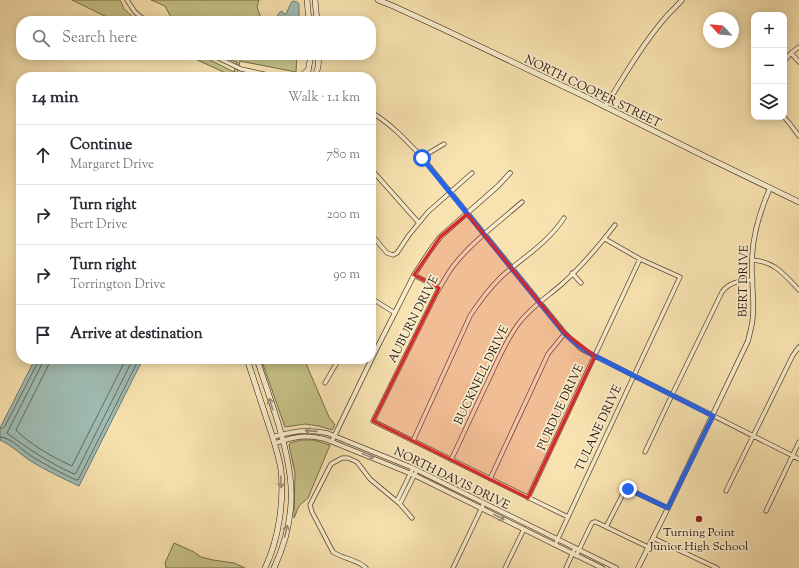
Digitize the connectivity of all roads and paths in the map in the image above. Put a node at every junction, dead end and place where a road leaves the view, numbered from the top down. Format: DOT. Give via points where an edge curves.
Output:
graph roads {
  1 [pos="127,0"];
  2 [pos="307,0"];
  3 [pos="315,0"];
  4 [pos="378,0"];
  5 [pos="682,0"];
  6 [pos="140,16"];
  7 [pos="309,16"];
  8 [pos="317,16"];
  9 [pos="799,47"];
  10 [pos="791,53"];
  11 [pos="787,58"];
  12 [pos="222,60"];
  13 [pos="310,60"];
  14 [pos="319,60"];
  15 [pos="799,62"];
  16 [pos="308,70"];
  17 [pos="254,72"];
  18 [pos="306,72"];
  19 [pos="316,72"];
  20 [pos="605,107"];
  21 [pos="376,115"];
  22 [pos="787,120"];
  23 [pos="799,136"];
  24 [pos="444,144"];
  25 [pos="422,158"];
  26 [pos="472,173"];
  27 [pos="510,173"];
  28 [pos="376,175"];
  29 [pos="770,188"];
  30 [pos="450,193"];
  31 [pos="522,202"];
  32 [pos="799,202"];
  33 [pos="467,214"];
  34 [pos="564,218"];
  35 [pos="419,222"];
  36 [pos="615,224"];
  37 [pos="484,235"];
  38 [pos="605,239"];
  39 [pos="376,240"];
  40 [pos="640,259"];
  41 [pos="752,260"];
  42 [pos="512,268"];
  43 [pos="572,274"];
  44 [pos="414,275"];
  45 [pos="753,280"];
  46 [pos="581,283"];
  47 [pos="439,288"];
  48 [pos="799,290"];
  49 [pos="376,301"];
  50 [pos="540,302"];
  51 [pos="395,313"];
  52 [pos="564,333"];
  53 [pos="376,346"];
  54 [pos="799,347"];
  55 [pos="595,356"];
  56 [pos="249,364"];
  57 [pos="258,364"];
  58 [pos="336,364"];
  59 [pos="367,364"];
  60 [pos="633,376"];
  61 [pos="325,383"];
  62 [pos="672,395"];
  63 [pos="713,416"];
  64 [pos="282,435"];
  65 [pos="334,436"];
  66 [pos="753,436"];
  67 [pos="273,437"];
  68 [pos="284,441"];
  69 [pos="332,441"];
  70 [pos="413,441"];
  71 [pos="799,442"];
  72 [pos="275,443"];
  73 [pos="645,452"];
  74 [pos="792,455"];
  75 [pos="799,459"];
  76 [pos="451,460"];
  77 [pos="415,469"];
  78 [pos="412,474"];
  79 [pos="490,479"];
  80 [pos="726,491"];
  81 [pos="528,498"];
  82 [pos="398,503"];
  83 [pos="484,503"];
  84 [pos="481,508"];
  85 [pos="668,508"];
  86 [pos="766,511"];
  87 [pos="568,517"];
  88 [pos="412,518"];
  89 [pos="606,527"];
  90 [pos="524,529"];
  91 [pos="653,538"];
  92 [pos="557,540"];
  93 [pos="555,545"];
  94 [pos="648,547"];
  95 [pos="577,549"];
  96 [pos="574,555"];
  97 [pos="265,568"];
  98 [pos="274,568"];
  99 [pos="366,568"];
  100 [pos="453,568"];
  101 [pos="505,568"];
  102 [pos="566,568"];
  103 [pos="602,568"];
  104 [pos="616,568"];
  105 [pos="638,568"];
  106 [pos="717,568"];
  1 -- 6 [label="street"];
  2 -- 7 [label="main road"];
  3 -- 8 [label="main road"];
  4 -- 20 [label="main road, NORTH COOPER STREET"];
  5 -- 20 [label="street" via="642,48"];
  9 -- 10 [label="street"];
  10 -- 11 [label="street"];
  10 -- 15 [label="street"];
  12 -- 17 [label="street" via="240,69"];
  13 -- 16 [label="main road"];
  14 -- 19 [label="main road"];
  16 -- 18 [label="main road"];
  20 -- 29 [label="main road, NORTH COOPER STREET"];
  21 -- 25 [label="street" via="388,123"];
  22 -- 23 [label="street"];
  24 -- 25 [label="street"];
  25 -- 30 [label="street"];
  26 -- 30 [label="street"];
  27 -- 33 [label="street"];
  28 -- 35 [label="street"];
  29 -- 32 [label="main road, NORTH COOPER STREET"];
  29 -- 41 [label="street, BERT DRIVE" via="754,233"];
  30 -- 33 [label="street"];
  30 -- 35 [label="street"];
  31 -- 37 [label="street, AUBURN DRIVE"];
  33 -- 37 [label="street"];
  33 -- 44 [label="street" via="440,237"];
  34 -- 42 [label="street" via="552,233"];
  35 -- 39 [label="street" via="393,255 384,250"];
  36 -- 38 [label="street, BUCKNELL DRIVE"];
  37 -- 42 [label="street"];
  37 -- 47 [label="street, AUBURN DRIVE" via="454,265"];
  38 -- 40 [label="street"];
  38 -- 43 [label="street, BUCKNELL DRIVE"];
  40 -- 55 [label="street, PURDUE DRIVE"];
  40 -- 60 [label="street, TULANE DRIVE" via="680,276"];
  41 -- 45 [label="street, BERT DRIVE"];
  41 -- 48 [label="street" via="760,260 774,266"];
  42 -- 50 [label="street"];
  42 -- 70 [label="street" via="491,288 470,316"];
  43 -- 46 [label="street"];
  43 -- 50 [label="street, BUCKNELL DRIVE"];
  44 -- 47 [label="street"];
  44 -- 51 [label="street"];
  45 -- 62 [label="street" via="734,282 722,292"];
  45 -- 63 [label="street, BERT DRIVE" via="752,327"];
  47 -- 70 [label="street, AUBURN DRIVE" via="373,421"];
  49 -- 51 [label="street"];
  50 -- 52 [label="street"];
  50 -- 76 [label="street, BUCKNELL DRIVE" via="519,322 507,340"];
  51 -- 53 [label="street"];
  52 -- 55 [label="street" via="581,349"];
  52 -- 79 [label="street" via="548,354"];
  54 -- 66 [label="street"];
  55 -- 60 [label="street"];
  55 -- 81 [label="street, PURDUE DRIVE"];
  56 -- 67 [label="main road"];
  64 -- 57 [label="main road, one-way"];
  58 -- 61 [label="street"];
  59 -- 65 [label="street"];
  60 -- 62 [label="street"];
  60 -- 87 [label="street, TULANE DRIVE"];
  62 -- 63 [label="street"];
  62 -- 73 [label="street"];
  63 -- 66 [label="street"];
  63 -- 85 [label="street, BERT DRIVE"];
  65 -- 64 [label="street, NORTH DAVIS DRIVE, one-way" via="314,430"];
  64 -- 67 [label="street, NORTH DAVIS DRIVE"];
  64 -- 68 [label="main road"];
  65 -- 69 [label="street"];
  65 -- 77 [label="street, NORTH DAVIS DRIVE"];
  66 -- 74 [label="street"];
  66 -- 80 [label="street"];
  67 -- 72 [label="main road"];
  68 -- 69 [label="street, NORTH DAVIS DRIVE" via="302,436"];
  68 -- 72 [label="street, NORTH DAVIS DRIVE"];
  98 -- 68 [label="main road, one-way" via="283,546 290,512 290,478"];
  69 -- 78 [label="street, NORTH DAVIS DRIVE, one-way"];
  70 -- 76 [label="street"];
  71 -- 74 [label="street"];
  72 -- 97 [label="main road, one-way" via="281,469 282,498 279,524"];
  74 -- 75 [label="street"];
  74 -- 86 [label="street"];
  76 -- 79 [label="street"];
  77 -- 78 [label="street"];
  77 -- 83 [label="street, NORTH DAVIS DRIVE"];
  78 -- 82 [label="street"];
  78 -- 84 [label="street, NORTH DAVIS DRIVE"];
  79 -- 81 [label="street"];
  81 -- 87 [label="street"];
  82 -- 88 [label="street"];
  82 -- 99 [label="street" via="370,479 357,462 342,458 331,464 310,505 333,552"];
  83 -- 84 [label="street"];
  83 -- 92 [label="street, NORTH DAVIS DRIVE"];
  84 -- 90 [label="street, NORTH DAVIS DRIVE, one-way"];
  84 -- 100 [label="street"];
  85 -- 89 [label="street" via="628,489 625,490"];
  85 -- 91 [label="street, BERT DRIVE"];
  87 -- 92 [label="street, TULANE DRIVE"];
  89 -- 94 [label="street"];
  89 -- 95 [label="street" via="596,522 592,523"];
  90 -- 93 [label="street, NORTH DAVIS DRIVE"];
  90 -- 101 [label="street"];
  91 -- 94 [label="street, BERT DRIVE"];
  91 -- 106 [label="street"];
  92 -- 93 [label="street, TULANE DRIVE"];
  92 -- 95 [label="street, NORTH DAVIS DRIVE"];
  93 -- 96 [label="street, NORTH DAVIS DRIVE"];
  94 -- 105 [label="street, BERT DRIVE"];
  95 -- 96 [label="street"];
  95 -- 104 [label="street, NORTH DAVIS DRIVE"];
  96 -- 102 [label="street"];
  96 -- 103 [label="street, NORTH DAVIS DRIVE"];
}
